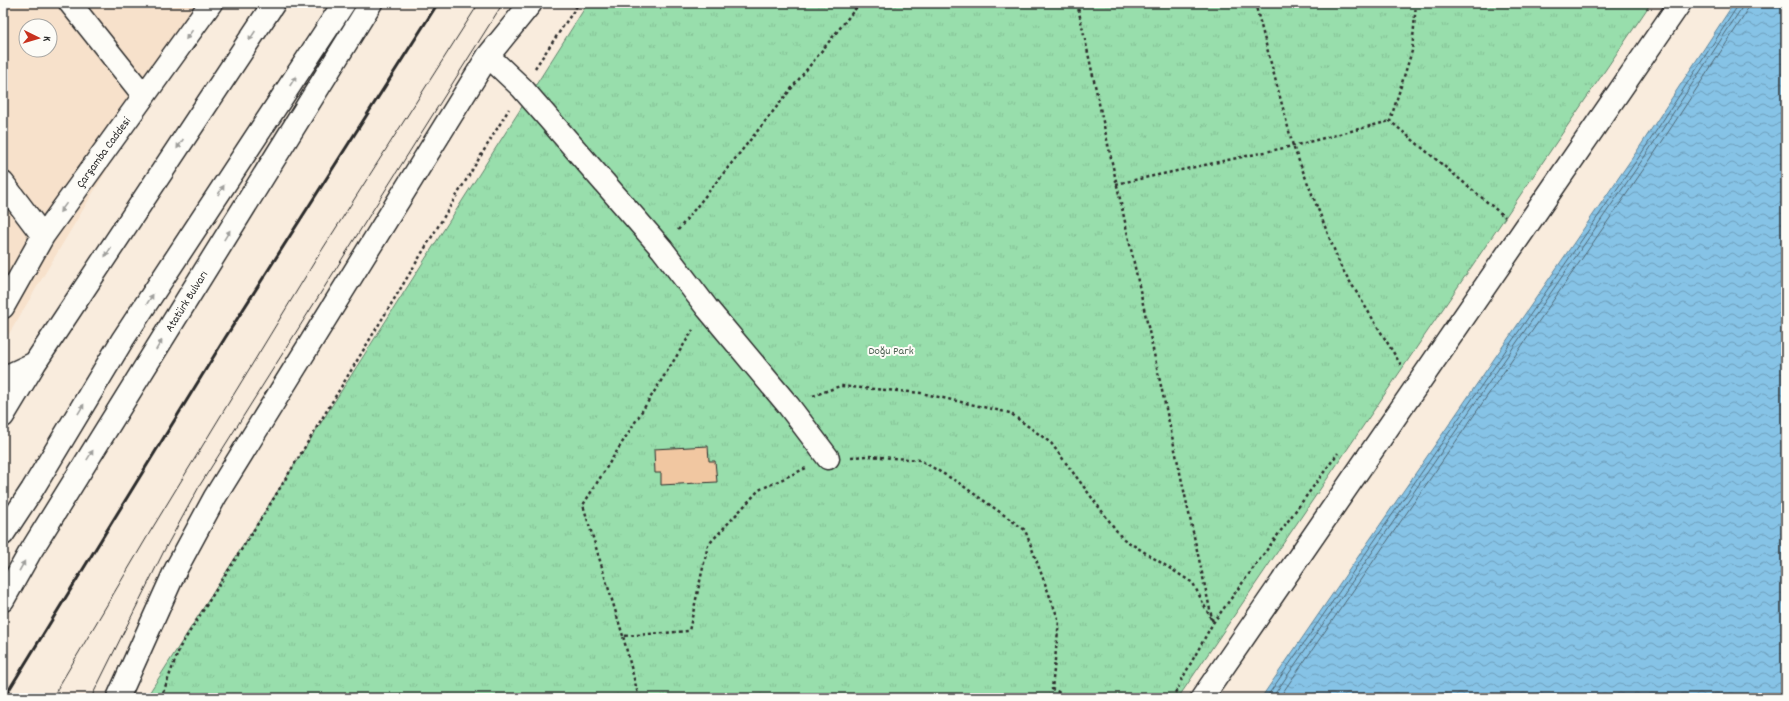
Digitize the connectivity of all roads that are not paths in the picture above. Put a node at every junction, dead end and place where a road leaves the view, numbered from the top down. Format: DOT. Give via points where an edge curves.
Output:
graph roads {
  1 [pos="70,3"];
  2 [pos="211,3"];
  3 [pos="274,3"];
  4 [pos="344,3"];
  5 [pos="371,3"];
  6 [pos="531,3"];
  7 [pos="1680,3"];
  8 [pos="488,56"];
  9 [pos="144,96"];
  10 [pos="3,183"];
  11 [pos="42,236"];
  12 [pos="3,307"];
  13 [pos="35,363"];
  14 [pos="3,378"];
  15 [pos="3,416"];
  16 [pos="828,458"];
  17 [pos="3,534"];
  18 [pos="3,600"];
  19 [pos="118,698"];
  20 [pos="1202,698"];
  1 -- 9 [label="main road"];
  2 -- 9 [label="main road, Çarşamba Caddesi, one-way"];
  3 -- 13 [label="main road, one-way"];
  17 -- 4 [label="main road, one-way" via="123,339"];
  18 -- 5 [label="main road, Atatürk Bulvarı, one-way" via="29,554"];
  6 -- 8 [label="main road"];
  7 -- 20 [label="main road"];
  8 -- 16 [label="main road" via="522,88 662,249"];
  8 -- 19 [label="main road" via="215,497 176,569"];
  9 -- 11 [label="main road, Çarşamba Caddesi, one-way"];
  10 -- 11 [label="main road"];
  11 -- 12 [label="main road, Çarşamba Caddesi"];
  13 -- 14 [label="main road"];
  13 -- 15 [label="main road"];
}
